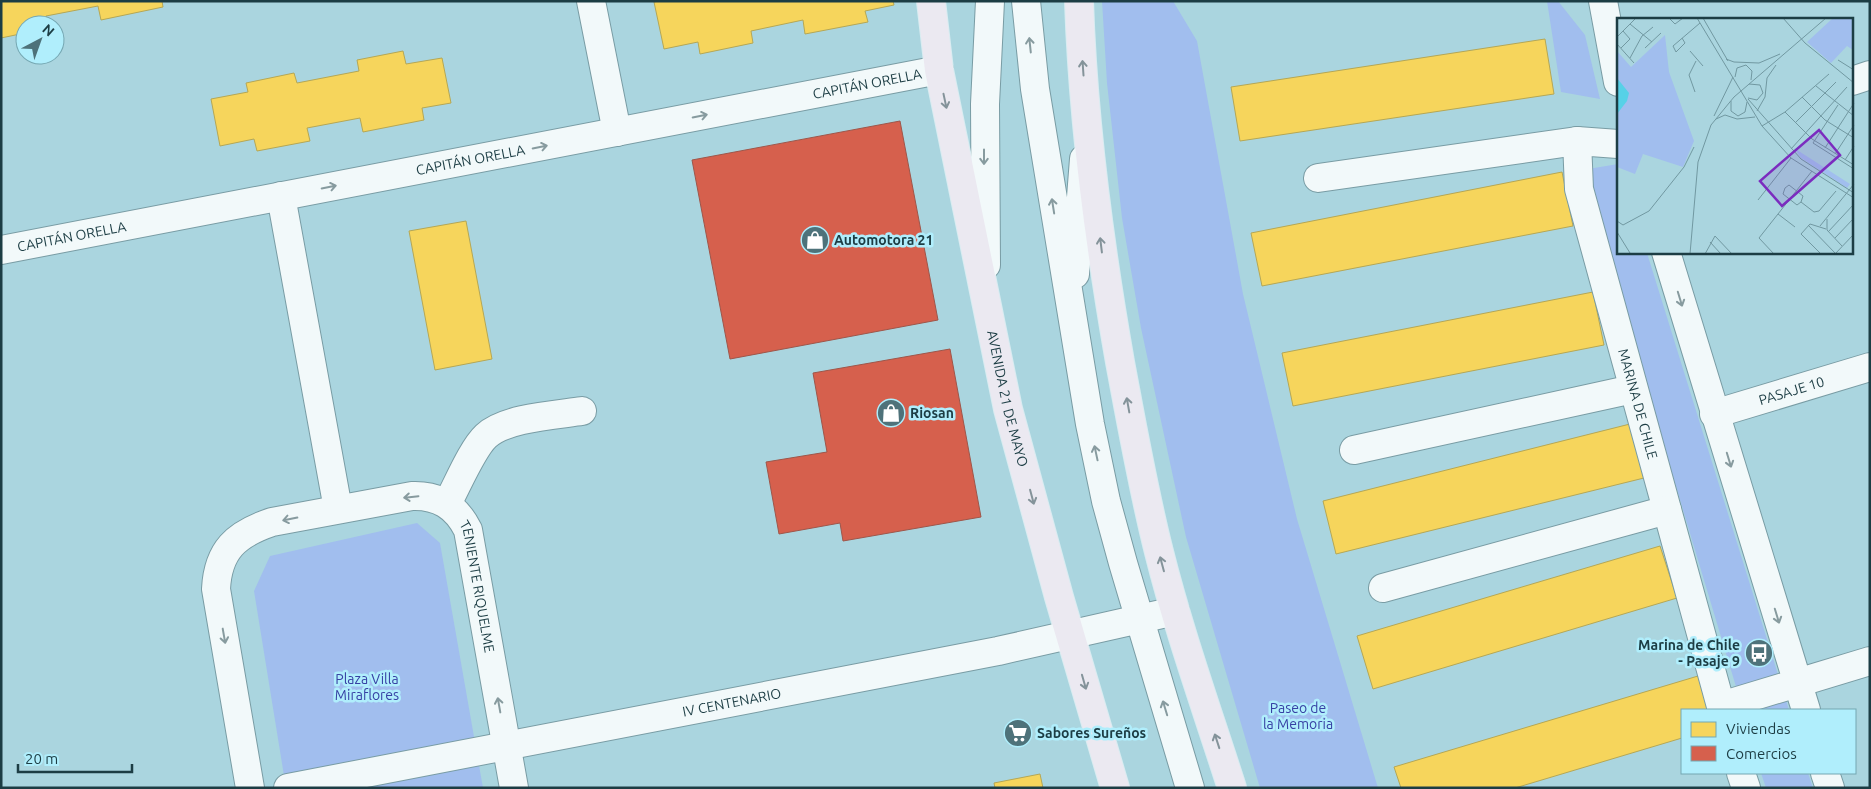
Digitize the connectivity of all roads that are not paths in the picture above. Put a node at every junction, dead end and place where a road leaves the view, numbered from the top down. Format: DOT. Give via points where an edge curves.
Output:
graph roads {
  1 [pos="591,1"];
  2 [pos="931,1"];
  3 [pos="990,1"];
  4 [pos="1026,1"];
  5 [pos="1079,1"];
  6 [pos="1602,1"];
  7 [pos="939,70"];
  8 [pos="1870,76"];
  9 [pos="1617,77"];
  10 [pos="1854,80"];
  11 [pos="1086,117"];
  12 [pos="617,132"];
  13 [pos="1578,141"];
  14 [pos="1617,144"];
  15 [pos="1318,178"];
  16 [pos="281,196"];
  17 [pos="1,250"];
  18 [pos="1667,254"];
  19 [pos="986,297"];
  20 [pos="1074,340"];
  21 [pos="1870,367"];
  22 [pos="1633,389"];
  23 [pos="582,411"];
  24 [pos="1714,414"];
  25 [pos="1354,450"];
  26 [pos="447,504"];
  27 [pos="338,509"];
  28 [pos="1666,510"];
  29 [pos="1383,588"];
  30 [pos="1175,611"];
  31 [pos="1139,620"];
  32 [pos="1070,635"];
  33 [pos="1870,661"];
  34 [pos="1798,683"];
  35 [pos="1722,708"];
  36 [pos="1806,709"];
  37 [pos="506,746"];
  38 [pos="1742,774"];
  39 [pos="1825,774"];
  40 [pos="250,788"];
  41 [pos="288,788"];
  42 [pos="514,788"];
  43 [pos="1115,788"];
  44 [pos="1190,788"];
  45 [pos="1232,788"];
  46 [pos="1746,788"];
  47 [pos="1830,788"];
  1 -- 12 [label="street"];
  2 -- 7 [label="main road, AVENIDA 21 DE MAYO"];
  3 -- 19 [label="street, one-way" via="985,104"];
  20 -- 4 [label="street, one-way" via="1035,89"];
  11 -- 5 [label="main road, one-way"];
  6 -- 9 [label="street"];
  12 -- 7 [label="street, CAPITÁN ORELLA, one-way"];
  7 -- 19 [label="main road, AVENIDA 21 DE MAYO, one-way"];
  8 -- 10 [label="street"];
  11 -- 20 [label="street"];
  30 -- 11 [label="main road, one-way" via="1129,411 1101,252"];
  16 -- 12 [label="street, CAPITÁN ORELLA, one-way"];
  13 -- 14 [label="street"];
  13 -- 15 [label="street"];
  13 -- 22 [label="street, MARINA DE CHILE" via="1579,189"];
  16 -- 17 [label="street, CAPITÁN ORELLA"];
  16 -- 27 [label="street"];
  18 -- 24 [label="street, one-way"];
  19 -- 32 [label="main road, AVENIDA 21 DE MAYO, one-way" via="1008,409"];
  31 -- 20 [label="street, one-way" via="1106,501"];
  21 -- 24 [label="street, PASAJE 10"];
  22 -- 25 [label="street"];
  22 -- 28 [label="street, MARINA DE CHILE"];
  23 -- 26 [label="street" via="512,422 492,431 479,445"];
  24 -- 34 [label="street, one-way"];
  26 -- 27 [label="street, TENIENTE RIQUELME, one-way" via="430,497 412,496"];
  37 -- 26 [label="street, TENIENTE RIQUELME, one-way" via="468,530"];
  27 -- 40 [label="street, TENIENTE RIQUELME, one-way" via="254,528 240,536 221,561 216,589"];
  28 -- 29 [label="street"];
  28 -- 35 [label="street, MARINA DE CHILE"];
  30 -- 31 [label="street, IV CENTENARIO"];
  45 -- 30 [label="main road, one-way"];
  31 -- 32 [label="street, IV CENTENARIO"];
  44 -- 31 [label="street, one-way"];
  32 -- 37 [label="street, IV CENTENARIO" via="998,652"];
  32 -- 43 [label="main road, AVENIDA 21 DE MAYO, one-way"];
  33 -- 34 [label="street, MARINA DE CHILE"];
  34 -- 35 [label="street, MARINA DE CHILE"];
  34 -- 36 [label="street"];
  37 -- 41 [label="street, IV CENTENARIO"];
  37 -- 42 [label="street, TENIENTE RIQUELME"];
  38 -- 46 [label="street"];
  39 -- 47 [label="street"];
}
